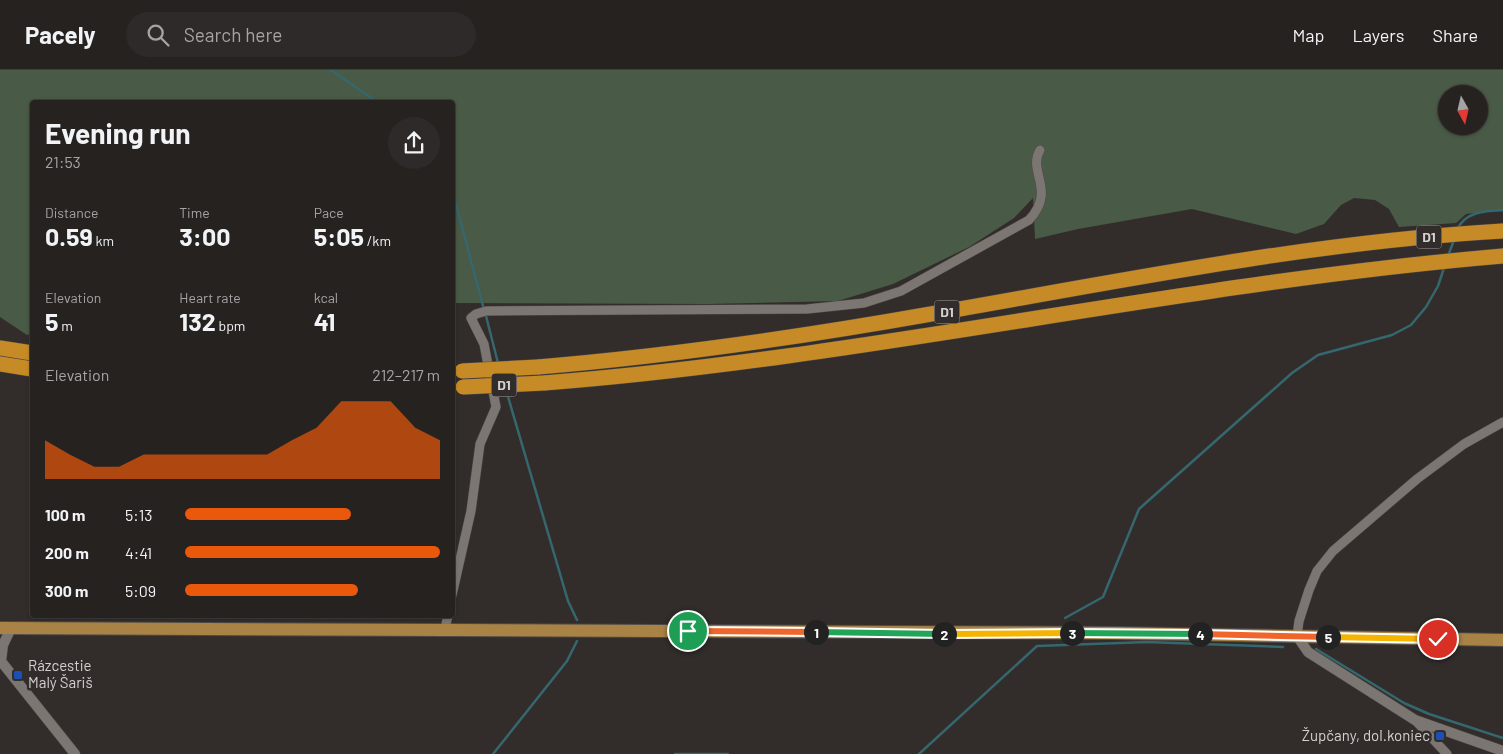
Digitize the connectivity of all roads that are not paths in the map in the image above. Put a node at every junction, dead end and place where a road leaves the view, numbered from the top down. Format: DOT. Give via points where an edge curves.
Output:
graph roads {
  1 [pos="1040,150"];
  2 [pos="1503,231"];
  3 [pos="1503,256"];
  4 [pos="0,348"];
  5 [pos="30,353"];
  6 [pos="0,364"];
  7 [pos="30,369"];
  8 [pos="457,372"];
  9 [pos="458,388"];
  10 [pos="1503,422"];
  11 [pos="455,582"];
  12 [pos="447,618"];
  13 [pos="5,628"];
  14 [pos="445,629"];
  15 [pos="1297,636"];
  16 [pos="1503,640"];
  17 [pos="1,661"];
  18 [pos="1415,720"];
  19 [pos="1503,751"];
  20 [pos="76,754"];
  21 [pos="1447,754"];
  1 -- 11 [label="street" via="1036,160 1042,197 1029,220 882,298 839,307 808,309 486,311 470,318 484,344 496,407 480,444 471,511"];
  2 -- 8 [label="highway, D1, bridge" via="1205,266 800,336 626,359"];
  3 -- 9 [label="highway, D1, bridge" via="1359,270 729,365"];
  4 -- 5 [label="highway"];
  6 -- 7 [label="highway"];
  10 -- 15 [label="street" via="1440,462 1333,551 1317,571"];
  12 -- 14 [label="street"];
  13 -- 14 [label="main road"];
  13 -- 17 [label="street"];
  14 -- 15 [label="main road"];
  15 -- 16 [label="main road"];
  15 -- 18 [label="street" via="1308,652"];
  17 -- 20 [label="street"];
  18 -- 19 [label="street"];
  18 -- 21 [label="street"];
}
